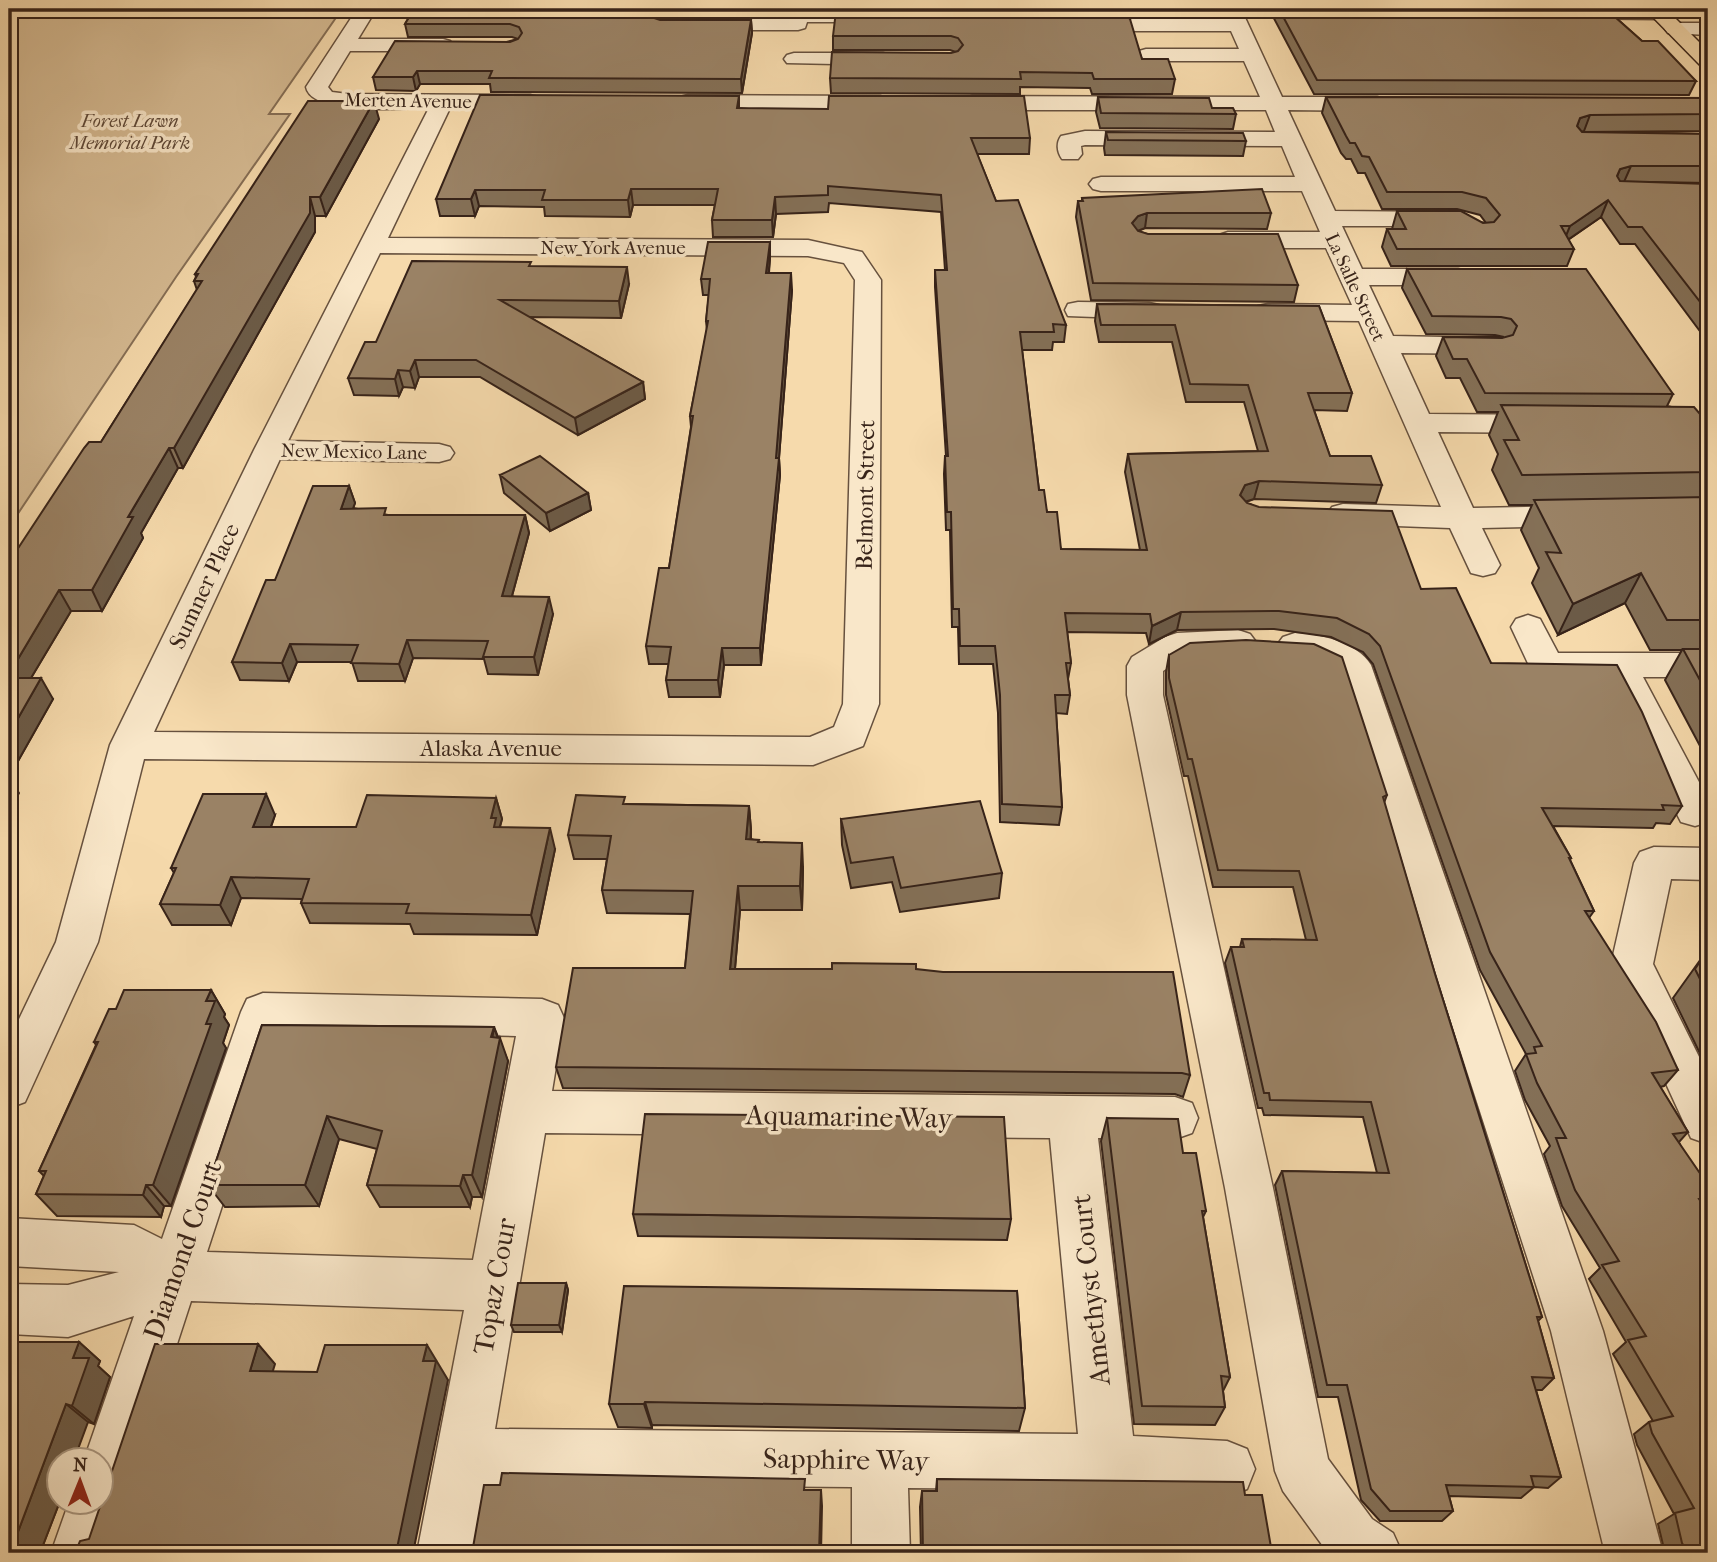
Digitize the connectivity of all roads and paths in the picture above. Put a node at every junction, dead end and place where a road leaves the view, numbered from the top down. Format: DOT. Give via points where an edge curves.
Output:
graph roads {
  1 [pos="16,9"];
  2 [pos="367,9"];
  3 [pos="484,9"];
  4 [pos="1689,9"];
  5 [pos="1657,11"];
  6 [pos="1536,12"];
  7 [pos="9,16"];
  8 [pos="799,16"];
  9 [pos="912,17"];
  10 [pos="1234,17"];
  11 [pos="675,24"];
  12 [pos="1132,25"];
  13 [pos="1708,28"];
  14 [pos="1675,29"];
  15 [pos="344,45"];
  16 [pos="460,46"];
  17 [pos="1146,55"];
  18 [pos="1251,55"];
  19 [pos="794,59"];
  20 [pos="898,59"];
  21 [pos="1708,62"];
  22 [pos="443,102"];
  23 [pos="554,102"];
  24 [pos="664,102"];
  25 [pos="789,102"];
  26 [pos="899,103"];
  27 [pos="954,103"];
  28 [pos="1272,104"];
  29 [pos="1394,104"];
  30 [pos="1288,139"];
  31 [pos="1070,154"];
  32 [pos="1101,184"];
  33 [pos="1309,184"];
  34 [pos="1469,222"];
  35 [pos="1329,229"];
  36 [pos="1200,240"];
  37 [pos="371,245"];
  38 [pos="853,257"];
  39 [pos="1484,276"];
  40 [pos="1351,277"];
  41 [pos="1078,310"];
  42 [pos="1174,311"];
  43 [pos="1242,312"];
  44 [pos="1368,313"];
  45 [pos="1382,344"];
  46 [pos="1494,346"];
  47 [pos="1419,423"];
  48 [pos="1579,424"];
  49 [pos="269,450"];
  50 [pos="439,453"];
  51 [pos="1319,514"];
  52 [pos="1613,516"];
  53 [pos="1462,518"];
  54 [pos="1483,565"];
  55 [pos="1528,627"];
  56 [pos="1619,665"];
  57 [pos="1708,665"];
  58 [pos="850,736"];
  59 [pos="129,745"];
  60 [pos="1695,811"];
  61 [pos="1708,863"];
  62 [pos="542,1018"];
  63 [pos="9,1088"];
  64 [pos="524,1112"];
  65 [pos="1072,1118"];
  66 [pos="1175,1118"];
  67 [pos="1708,1123"];
  68 [pos="9,1242"];
  69 [pos="172,1276"];
  70 [pos="494,1286"];
  71 [pos="9,1309"];
  72 [pos="116,1446"];
  73 [pos="464,1456"];
  74 [pos="879,1459"];
  75 [pos="1108,1462"];
  76 [pos="1227,1469"];
  77 [pos="93,1516"];
  78 [pos="80,1553"];
  79 [pos="446,1553"];
  80 [pos="881,1553"];
  81 [pos="1373,1553"];
  82 [pos="1634,1553"];
  1 -- 7 [label="street"];
  2 -- 3 [label="street"];
  2 -- 15 [label="street"];
  4 -- 13 [label="main road"];
  5 -- 6 [label="street"];
  5 -- 14 [label="main road"];
  8 -- 9 [label="street"];
  8 -- 11 [label="street"];
  8 -- 19 [label="street"];
  10 -- 12 [label="street"];
  10 -- 18 [label="street, La Salle Street"];
  13 -- 14 [label="street"];
  14 -- 21 [label="main road"];
  15 -- 16 [label="street"];
  15 -- 22 [label="street, Merten Avenue" via="317,87 325,97"];
  17 -- 18 [label="street"];
  18 -- 28 [label="street, La Salle Street"];
  19 -- 20 [label="street"];
  19 -- 25 [label="street"];
  22 -- 23 [label="street, Merten Avenue"];
  22 -- 37 [label="street, Sumner Place"];
  24 -- 25 [label="street"];
  25 -- 26 [label="street"];
  27 -- 28 [label="street"];
  28 -- 29 [label="street"];
  28 -- 30 [label="street, La Salle Street"];
  30 -- 31 [label="street" via="1085,138 1069,141"];
  30 -- 33 [label="street, La Salle Street"];
  32 -- 33 [label="street"];
  33 -- 35 [label="street, La Salle Street"];
  34 -- 35 [label="street" via="1456,219"];
  35 -- 36 [label="street"];
  35 -- 40 [label="street, La Salle Street"];
  37 -- 38 [label="street, New York Avenue" via="808,248"];
  37 -- 49 [label="street, Sumner Place"];
  38 -- 58 [label="street, Belmont Street" via="868,280 861,705"];
  39 -- 40 [label="street"];
  40 -- 44 [label="street, La Salle Street"];
  41 -- 42 [label="street"];
  43 -- 44 [label="street"];
  44 -- 45 [label="street, La Salle Street"];
  45 -- 46 [label="street"];
  45 -- 47 [label="street, La Salle Street"];
  47 -- 48 [label="street"];
  47 -- 53 [label="street, La Salle Street"];
  49 -- 50 [label="street, New Mexico Lane"];
  49 -- 59 [label="street, Sumner Place"];
  51 -- 53 [label="street"];
  52 -- 53 [label="street"];
  53 -- 54 [label="street, La Salle Street"];
  55 -- 56 [label="street" via="1546,665"];
  56 -- 57 [label="street"];
  56 -- 60 [label="street"];
  58 -- 59 [label="street, Alaska Avenue" via="813,751"];
  59 -- 63 [label="street, Sumner Place" via="77,942"];
  61 -- 67 [label="street" via="1654,863 1632,964"];
  62 -- 64 [label="street, Topaz Cour"];
  62 -- 69 [label="street, Diamond Court" via="263,1012"];
  64 -- 65 [label="street, Aquamarine Way"];
  64 -- 70 [label="street, Topaz Cour"];
  65 -- 66 [label="street, Aquamarine Way"];
  65 -- 75 [label="street, Amethyst Court"];
  68 -- 69 [label="street" via="134,1248"];
  69 -- 70 [label="street"];
  69 -- 71 [label="street" via="115,1299 68,1311"];
  69 -- 72 [label="street, Diamond Court"];
  70 -- 73 [label="street, Topaz Cour"];
  73 -- 74 [label="street, Sapphire Way"];
  73 -- 79 [label="street, Topaz Cour"];
  74 -- 75 [label="street, Sapphire Way"];
  74 -- 80 [label="street"];
  75 -- 76 [label="street, Sapphire Way"];
  77 -- 78 [label="street"];
  81 -- 82 [label="street" via="1352,1539 1303,1471 1249,1188 1145,695 1146,666 1177,645 1315,646 1353,665 1577,1331"];
}
